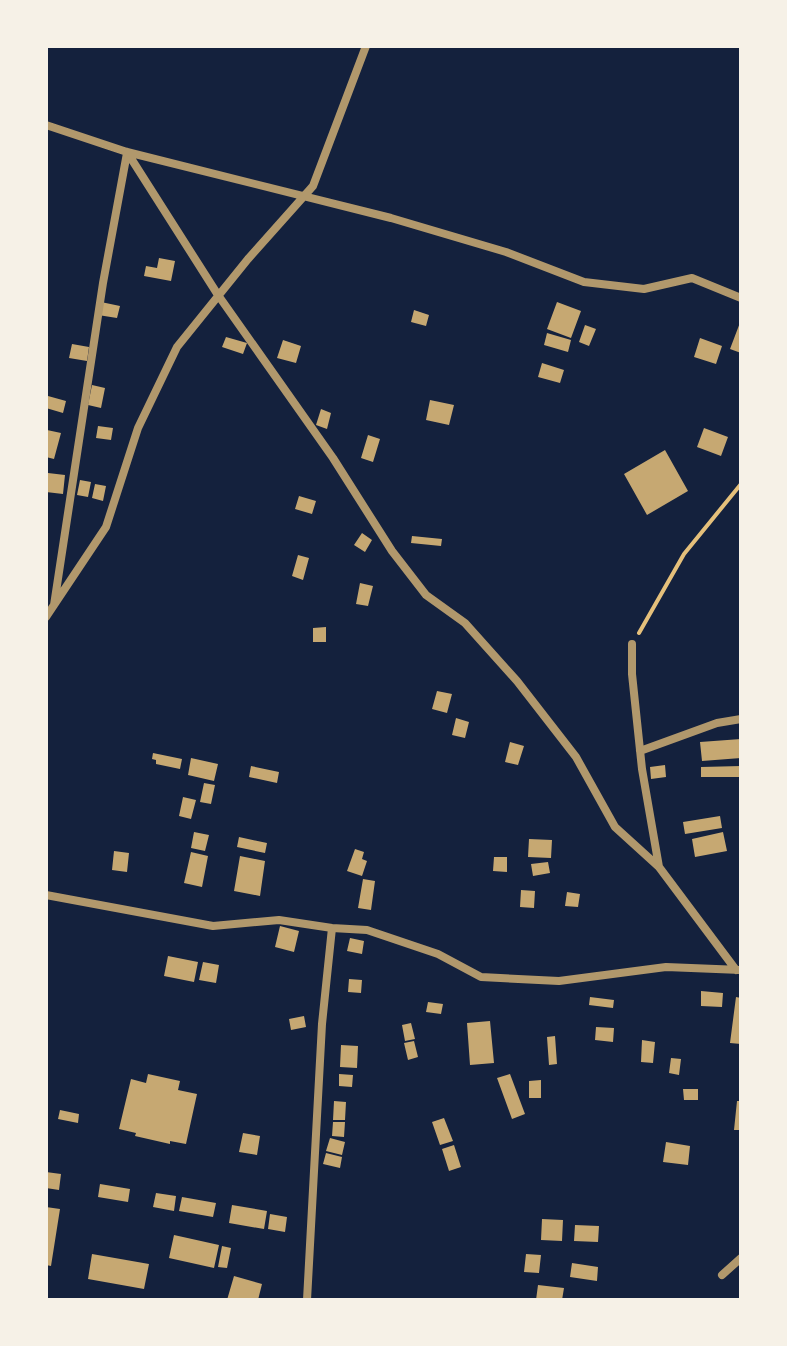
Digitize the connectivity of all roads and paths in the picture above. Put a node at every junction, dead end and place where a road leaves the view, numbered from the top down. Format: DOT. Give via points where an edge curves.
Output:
graph roads {
  1 [pos="366,46"];
  2 [pos="46,125"];
  3 [pos="127,152"];
  4 [pos="305,195"];
  5 [pos="218,295"];
  6 [pos="741,298"];
  7 [pos="741,484"];
  8 [pos="54,605"];
  9 [pos="46,617"];
  10 [pos="632,644"];
  11 [pos="741,719"];
  12 [pos="640,751"];
  13 [pos="659,867"];
  14 [pos="46,895"];
  15 [pos="332,928"];
  16 [pos="739,970"];
  17 [pos="741,1258"];
  18 [pos="722,1275"];
  19 [pos="307,1300"];
  1 -- 4 [label="street"];
  2 -- 3 [label="street"];
  3 -- 4 [label="street"];
  3 -- 5 [label="street"];
  3 -- 8 [label="street"];
  4 -- 5 [label="street"];
  4 -- 6 [label="street" via="506,252 584,282 644,289 692,278"];
  5 -- 8 [label="street" via="177,347 138,428 106,527"];
  5 -- 13 [label="street" via="392,551 426,595 465,623 517,681 576,757 615,827"];
  7 -- 10 [label="path" via="684,554"];
  8 -- 9 [label="street"];
  10 -- 12 [label="street"];
  11 -- 12 [label="street"];
  12 -- 13 [label="street"];
  13 -- 16 [label="street"];
  14 -- 15 [label="street" via="213,926 279,920"];
  15 -- 16 [label="street" via="367,930 438,954 481,977 559,981 666,967"];
  15 -- 19 [label="street"];
  17 -- 18 [label="street"];
}
